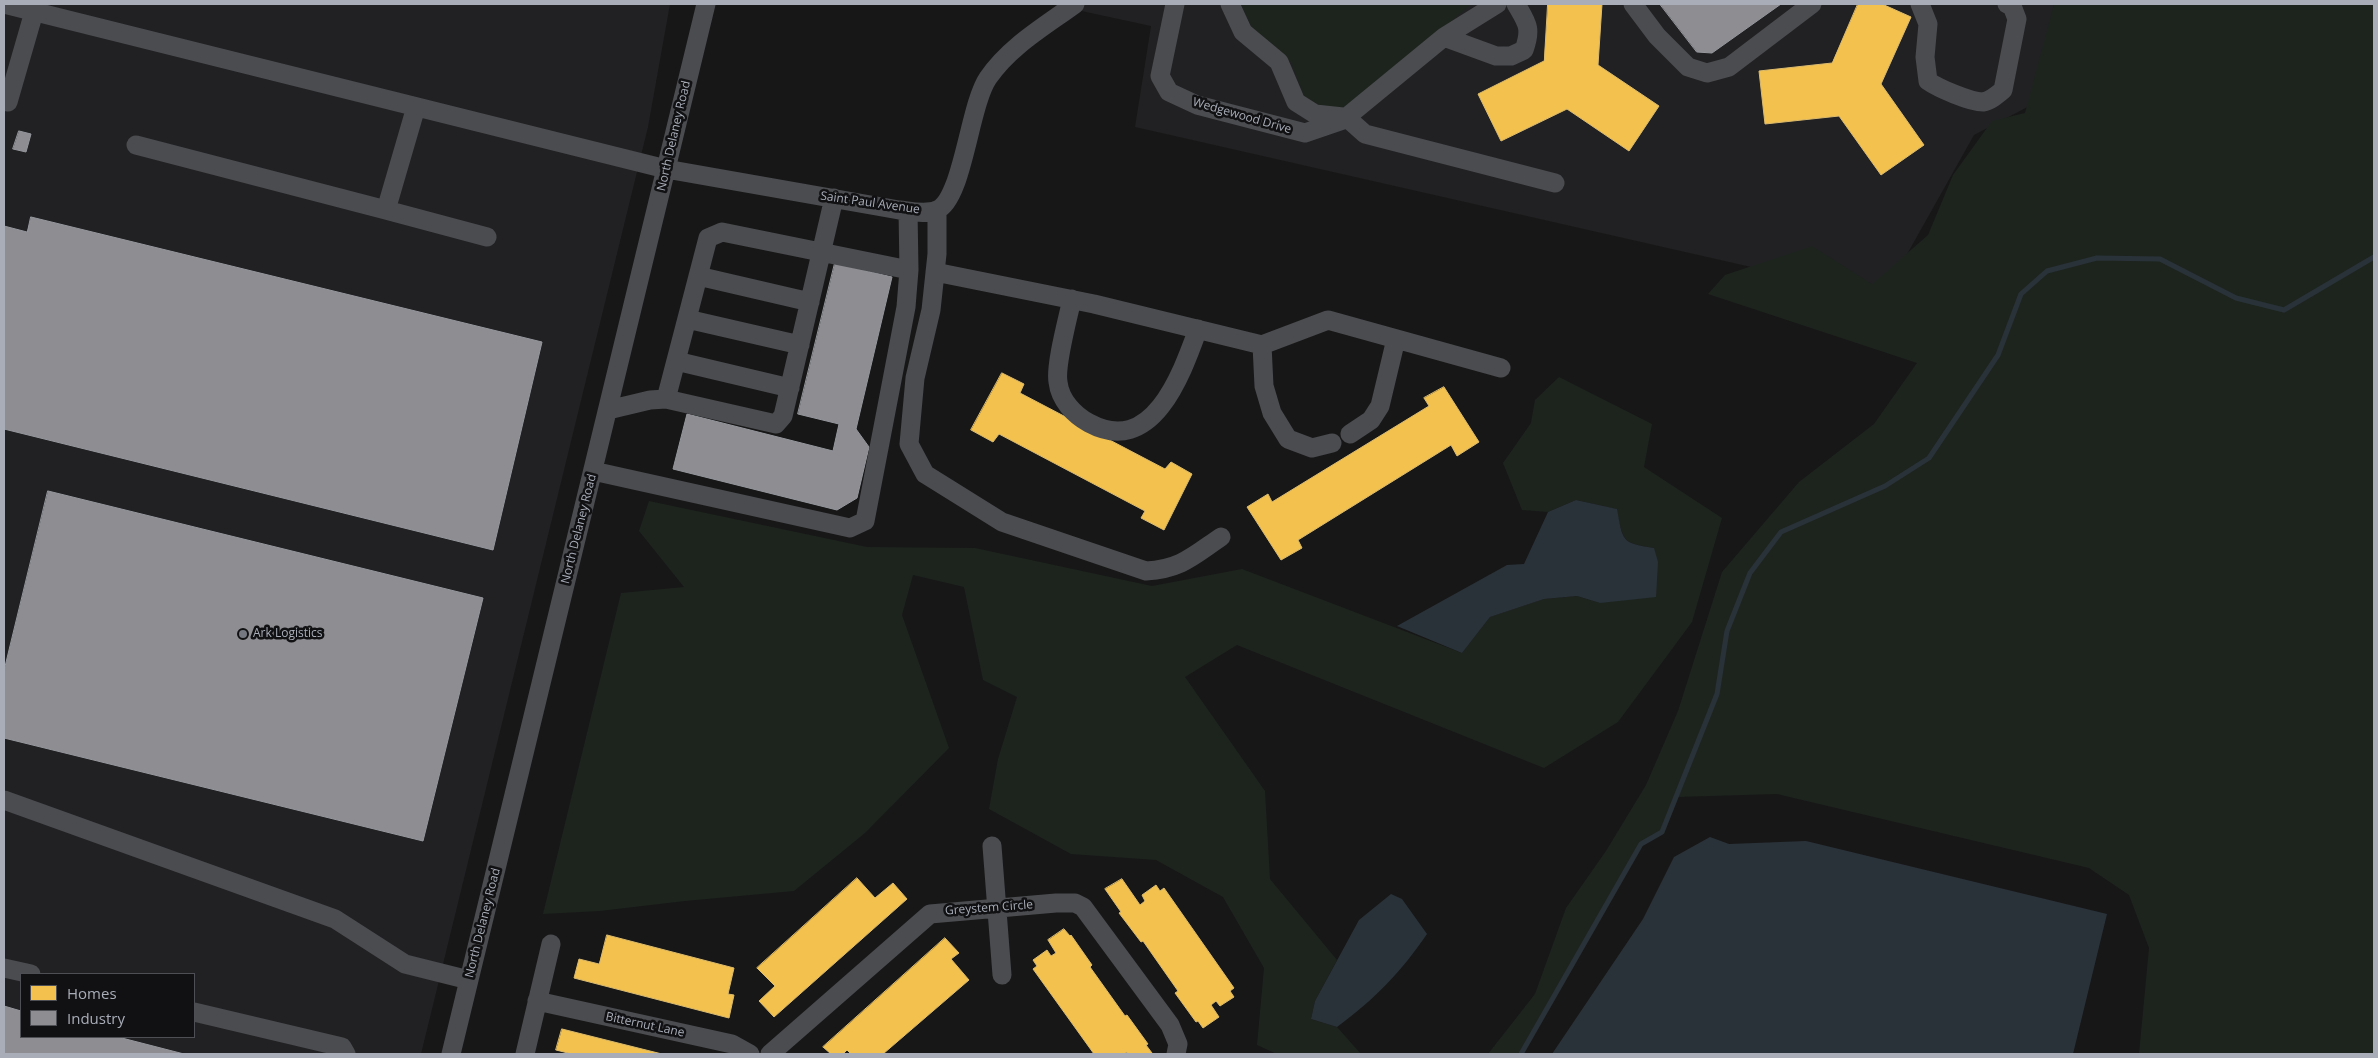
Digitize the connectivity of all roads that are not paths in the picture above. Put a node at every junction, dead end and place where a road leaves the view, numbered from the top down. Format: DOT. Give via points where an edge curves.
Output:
graph roads {
  1 [pos="4,4"];
  2 [pos="706,4"];
  3 [pos="1075,4"];
  4 [pos="1175,4"];
  5 [pos="1230,4"];
  6 [pos="1497,4"];
  7 [pos="1516,4"];
  8 [pos="1634,4"];
  9 [pos="1812,4"];
  10 [pos="1920,4"];
  11 [pos="2007,4"];
  12 [pos="34,12"];
  13 [pos="1444,37"];
  14 [pos="4,101"];
  15 [pos="416,107"];
  16 [pos="1346,117"];
  17 [pos="136,145"];
  18 [pos="666,169"];
  19 [pos="1555,183"];
  20 [pos="834,198"];
  21 [pos="386,210"];
  22 [pos="937,210"];
  23 [pos="908,211"];
  24 [pos="487,236"];
  25 [pos="821,253"];
  26 [pos="909,270"];
  27 [pos="935,272"];
  28 [pos="698,276"];
  29 [pos="1072,299"];
  30 [pos="810,302"];
  31 [pos="687,319"];
  32 [pos="1198,330"];
  33 [pos="1396,339"];
  34 [pos="800,345"];
  35 [pos="1262,345"];
  36 [pos="676,361"];
  37 [pos="1501,368"];
  38 [pos="790,388"];
  39 [pos="666,399"];
  40 [pos="608,410"];
  41 [pos="1350,434"];
  42 [pos="1332,443"];
  43 [pos="593,471"];
  44 [pos="1221,537"];
  45 [pos="4,800"];
  46 [pos="992,846"];
  47 [pos="998,908"];
  48 [pos="551,944"];
  49 [pos="4,968"];
  50 [pos="26,973"];
  51 [pos="1002,974"];
  52 [pos="469,980"];
  53 [pos="537,1001"];
  54 [pos="195,1012"];
  55 [pos="346,1054"];
  56 [pos="451,1054"];
  57 [pos="525,1054"];
  58 [pos="750,1054"];
  59 [pos="770,1054"];
  60 [pos="1176,1054"];
  1 -- 12 [label="street, Saint Paul Avenue"];
  2 -- 18 [label="street, North Delaney Road"];
  3 -- 22 [label="street, Saint Paul Avenue" via="1004,58 988,79 972,117 954,189 947,203"];
  4 -- 16 [label="street, Wedgewood Drive" via="1160,76 1169,92 1197,105 1305,133"];
  5 -- 16 [label="street" via="1243,32 1279,62 1296,102 1315,114"];
  6 -- 13 [label="street, Wedgewood Drive"];
  7 -- 13 [label="street" via="1529,26 1524,50 1518,53 1496,56"];
  8 -- 9 [label="street" via="1657,36 1688,67 1707,73 1729,67"];
  10 -- 11 [label="street" via="1928,24 1925,57 1928,81 1939,89 1983,102 2003,90 2016,20 2012,6"];
  12 -- 14 [label="street" via="8,102"];
  12 -- 15 [label="street, Saint Paul Avenue"];
  13 -- 16 [label="street, Wedgewood Drive"];
  15 -- 18 [label="street, Saint Paul Avenue"];
  15 -- 21 [label="street"];
  16 -- 19 [label="street" via="1364,134"];
  17 -- 21 [label="street"];
  18 -- 20 [label="street, Saint Paul Avenue"];
  18 -- 40 [label="street, North Delaney Road"];
  20 -- 23 [label="street, Saint Paul Avenue"];
  20 -- 25 [label="street"];
  21 -- 24 [label="street"];
  22 -- 23 [label="street, Saint Paul Avenue"];
  22 -- 27 [label="street"];
  23 -- 26 [label="street"];
  25 -- 26 [label="street"];
  25 -- 28 [label="street" via="722,232 708,238"];
  25 -- 30 [label="street"];
  26 -- 43 [label="street" via="906,307 866,521 850,528"];
  27 -- 29 [label="street"];
  27 -- 44 [label="street" via="931,310 916,378 909,444 925,474 1002,522 1146,571 1167,569 1184,562"];
  28 -- 30 [label="street"];
  28 -- 31 [label="street"];
  29 -- 32 [label="street"];
  29 -- 32 [label="street" via="1057,382 1064,402 1082,420 1102,430 1137,429 1153,417 1182,373"];
  30 -- 34 [label="street"];
  31 -- 34 [label="street"];
  31 -- 36 [label="street"];
  32 -- 35 [label="street"];
  33 -- 35 [label="street" via="1328,320"];
  33 -- 37 [label="street"];
  33 -- 41 [label="street" via="1380,406 1371,420"];
  34 -- 38 [label="street"];
  35 -- 42 [label="street" via="1264,386 1272,413 1288,439 1312,448"];
  36 -- 38 [label="street"];
  36 -- 39 [label="street"];
  38 -- 39 [label="street" via="783,416 776,424"];
  39 -- 40 [label="street"];
  40 -- 43 [label="street, North Delaney Road"];
  43 -- 52 [label="street, North Delaney Road"];
  45 -- 52 [label="street" via="335,919 404,964"];
  46 -- 47 [label="street"];
  47 -- 51 [label="street"];
  47 -- 59 [label="street, Greystem Circle" via="930,914"];
  47 -- 60 [label="street, Greystem Circle" via="1056,903 1075,903 1083,907 1170,1025 1178,1044"];
  48 -- 53 [label="street"];
  49 -- 50 [label="street"];
  52 -- 56 [label="street, North Delaney Road"];
  53 -- 57 [label="street"];
  53 -- 58 [label="street, Bitternut Lane" via="732,1044"];
  54 -- 55 [label="street" via="342,1047"];
}
